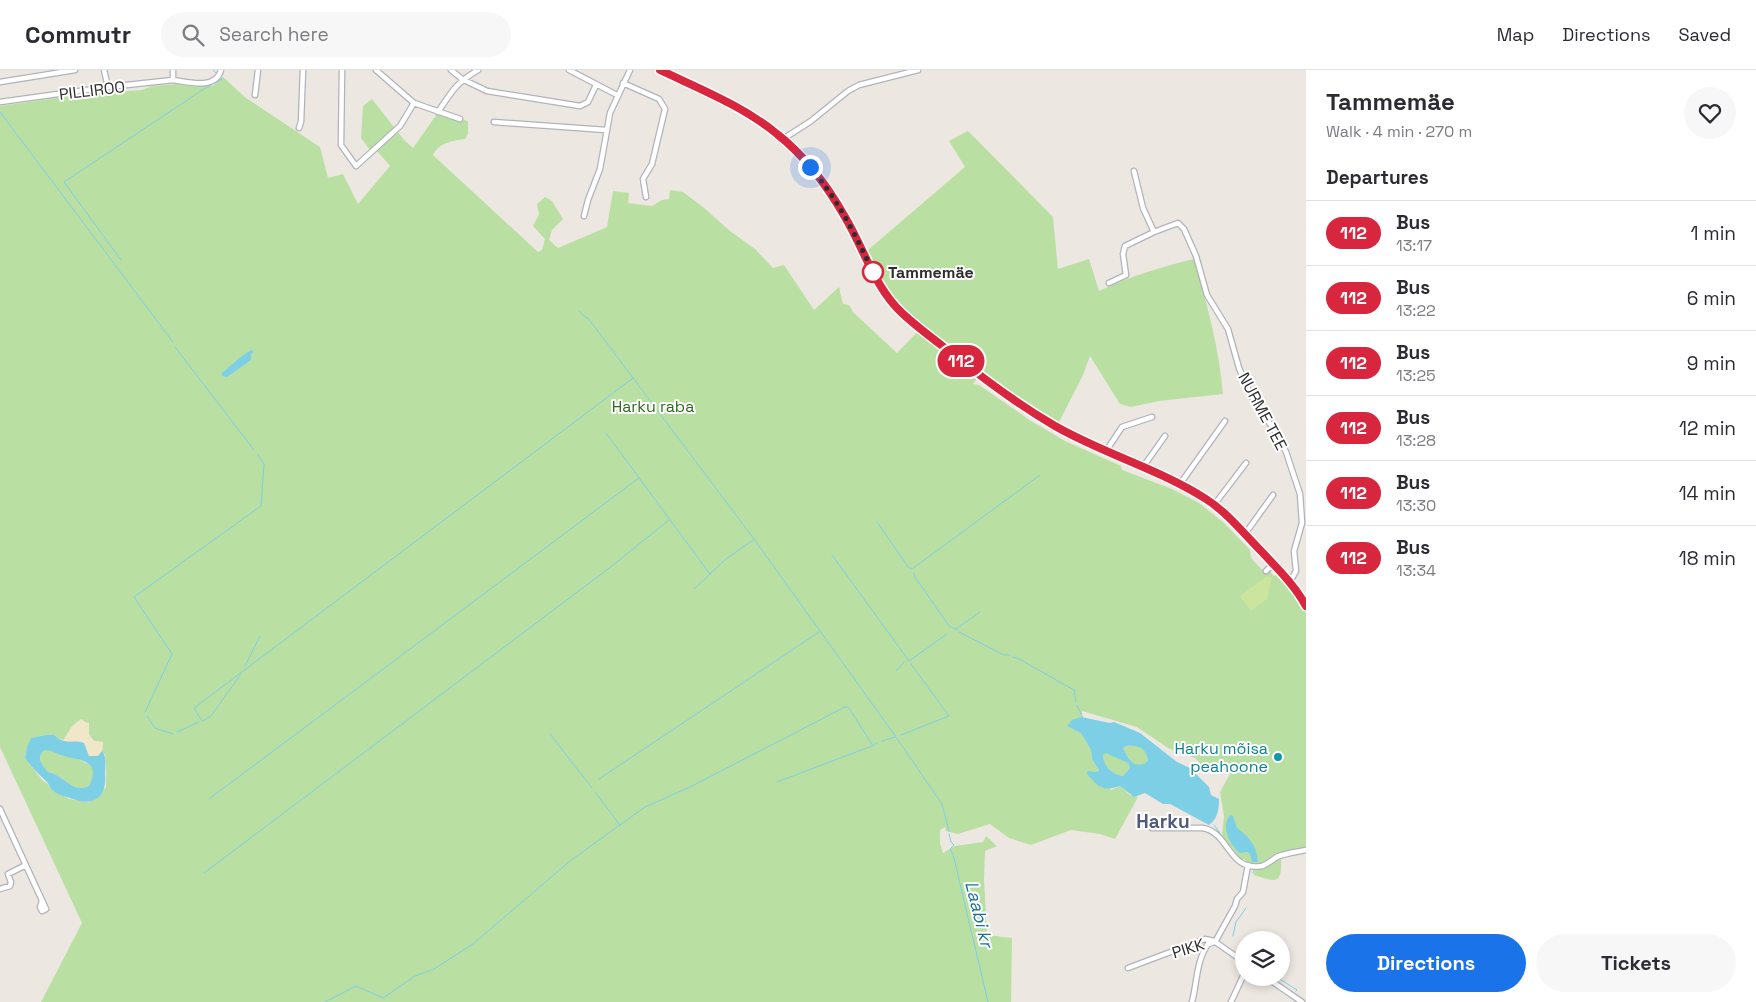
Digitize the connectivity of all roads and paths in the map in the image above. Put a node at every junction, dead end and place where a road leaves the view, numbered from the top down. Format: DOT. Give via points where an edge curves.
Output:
graph roads {
  1 [pos="75,70"];
  2 [pos="104,70"];
  3 [pos="174,70"];
  4 [pos="258,70"];
  5 [pos="303,70"];
  6 [pos="342,70"];
  7 [pos="376,70"];
  8 [pos="451,70"];
  9 [pos="478,70"];
  10 [pos="569,70"];
  11 [pos="630,70"];
  12 [pos="660,70"];
  13 [pos="918,70"];
  14 [pos="220,74"];
  15 [pos="462,79"];
  16 [pos="173,80"];
  17 [pos="0,82"];
  18 [pos="624,83"];
  19 [pos="596,86"];
  20 [pos="108,87"];
  21 [pos="255,95"];
  22 [pos="617,96"];
  23 [pos="0,102"];
  24 [pos="414,103"];
  25 [pos="438,112"];
  26 [pos="460,118"];
  27 [pos="494,122"];
  28 [pos="299,128"];
  29 [pos="606,130"];
  30 [pos="783,139"];
  31 [pos="1134,171"];
  32 [pos="646,197"];
  33 [pos="584,216"];
  34 [pos="1154,232"];
  35 [pos="1109,283"];
  36 [pos="1152,416"];
  37 [pos="1225,421"];
  38 [pos="1165,436"];
  39 [pos="1106,451"];
  40 [pos="1246,463"];
  41 [pos="1143,467"];
  42 [pos="1180,484"];
  43 [pos="1273,495"];
  44 [pos="1214,505"];
  45 [pos="1245,534"];
  46 [pos="1273,564"];
  47 [pos="1266,571"];
  48 [pos="1290,582"];
  49 [pos="1306,606"];
  50 [pos="0,809"];
  51 [pos="1152,828"];
  52 [pos="1306,850"];
  53 [pos="26,865"];
  54 [pos="1248,865"];
  55 [pos="0,890"];
  56 [pos="42,900"];
  57 [pos="1215,942"];
  58 [pos="1235,956"];
  59 [pos="1128,968"];
  60 [pos="1238,986"];
  61 [pos="1279,986"];
  62 [pos="1192,1002"];
  63 [pos="1231,1002"];
  64 [pos="1302,1002"];
  1 -- 17 [label="street"];
  2 -- 20 [label="street"];
  3 -- 16 [label="street"];
  4 -- 21 [label="street"];
  5 -- 28 [label="street"];
  6 -- 24 [label="street" via="341,145 356,166 400,126"];
  7 -- 24 [label="street"];
  8 -- 15 [label="street"];
  9 -- 15 [label="street"];
  10 -- 19 [label="street"];
  11 -- 18 [label="street"];
  12 -- 30 [label="street" via="729,103"];
  13 -- 30 [label="street" via="848,91"];
  14 -- 16 [label="street, PILLIROO" via="210,83"];
  15 -- 19 [label="street" via="487,91 580,106 588,102"];
  15 -- 25 [label="street"];
  16 -- 20 [label="street, PILLIROO"];
  18 -- 22 [label="street"];
  18 -- 32 [label="street" via="659,99 665,109 652,164 643,179"];
  19 -- 22 [label="street"];
  20 -- 23 [label="street, PILLIROO"];
  22 -- 29 [label="street"];
  24 -- 25 [label="street"];
  25 -- 26 [label="street"];
  27 -- 29 [label="street"];
  29 -- 33 [label="street" via="600,169"];
  30 -- 39 [label="street" via="818,176 834,199 892,303 986,381 1022,406 1067,433"];
  31 -- 34 [label="street" via="1143,208"];
  34 -- 35 [label="street" via="1125,246 1126,274"];
  34 -- 48 [label="street, NURME TEE" via="1178,223 1184,229 1207,295 1228,329 1239,368 1286,452 1300,494 1302,523 1294,551 1296,571"];
  36 -- 39 [label="street" via="1122,427"];
  37 -- 42 [label="street"];
  38 -- 41 [label="street"];
  39 -- 41 [label="street"];
  40 -- 44 [label="street"];
  41 -- 42 [label="street"];
  42 -- 44 [label="street"];
  43 -- 45 [label="street"];
  44 -- 45 [label="street"];
  45 -- 46 [label="street"];
  46 -- 47 [label="street"];
  46 -- 48 [label="street"];
  48 -- 49 [label="street"];
  50 -- 53 [label="street"];
  51 -- 54 [label="street" via="1210,830 1218,835 1237,860"];
  52 -- 54 [label="street" via="1281,855 1264,866"];
  53 -- 55 [label="street" via="8,874 10,886"];
  53 -- 56 [label="street"];
  54 -- 57 [label="street" via="1243,892"];
  57 -- 58 [label="street, PIKK"];
  57 -- 59 [label="street, PIKK" via="1205,939"];
  57 -- 62 [label="street" via="1208,944 1201,958"];
  60 -- 63 [label="street"];
  61 -- 64 [label="street"];
}
